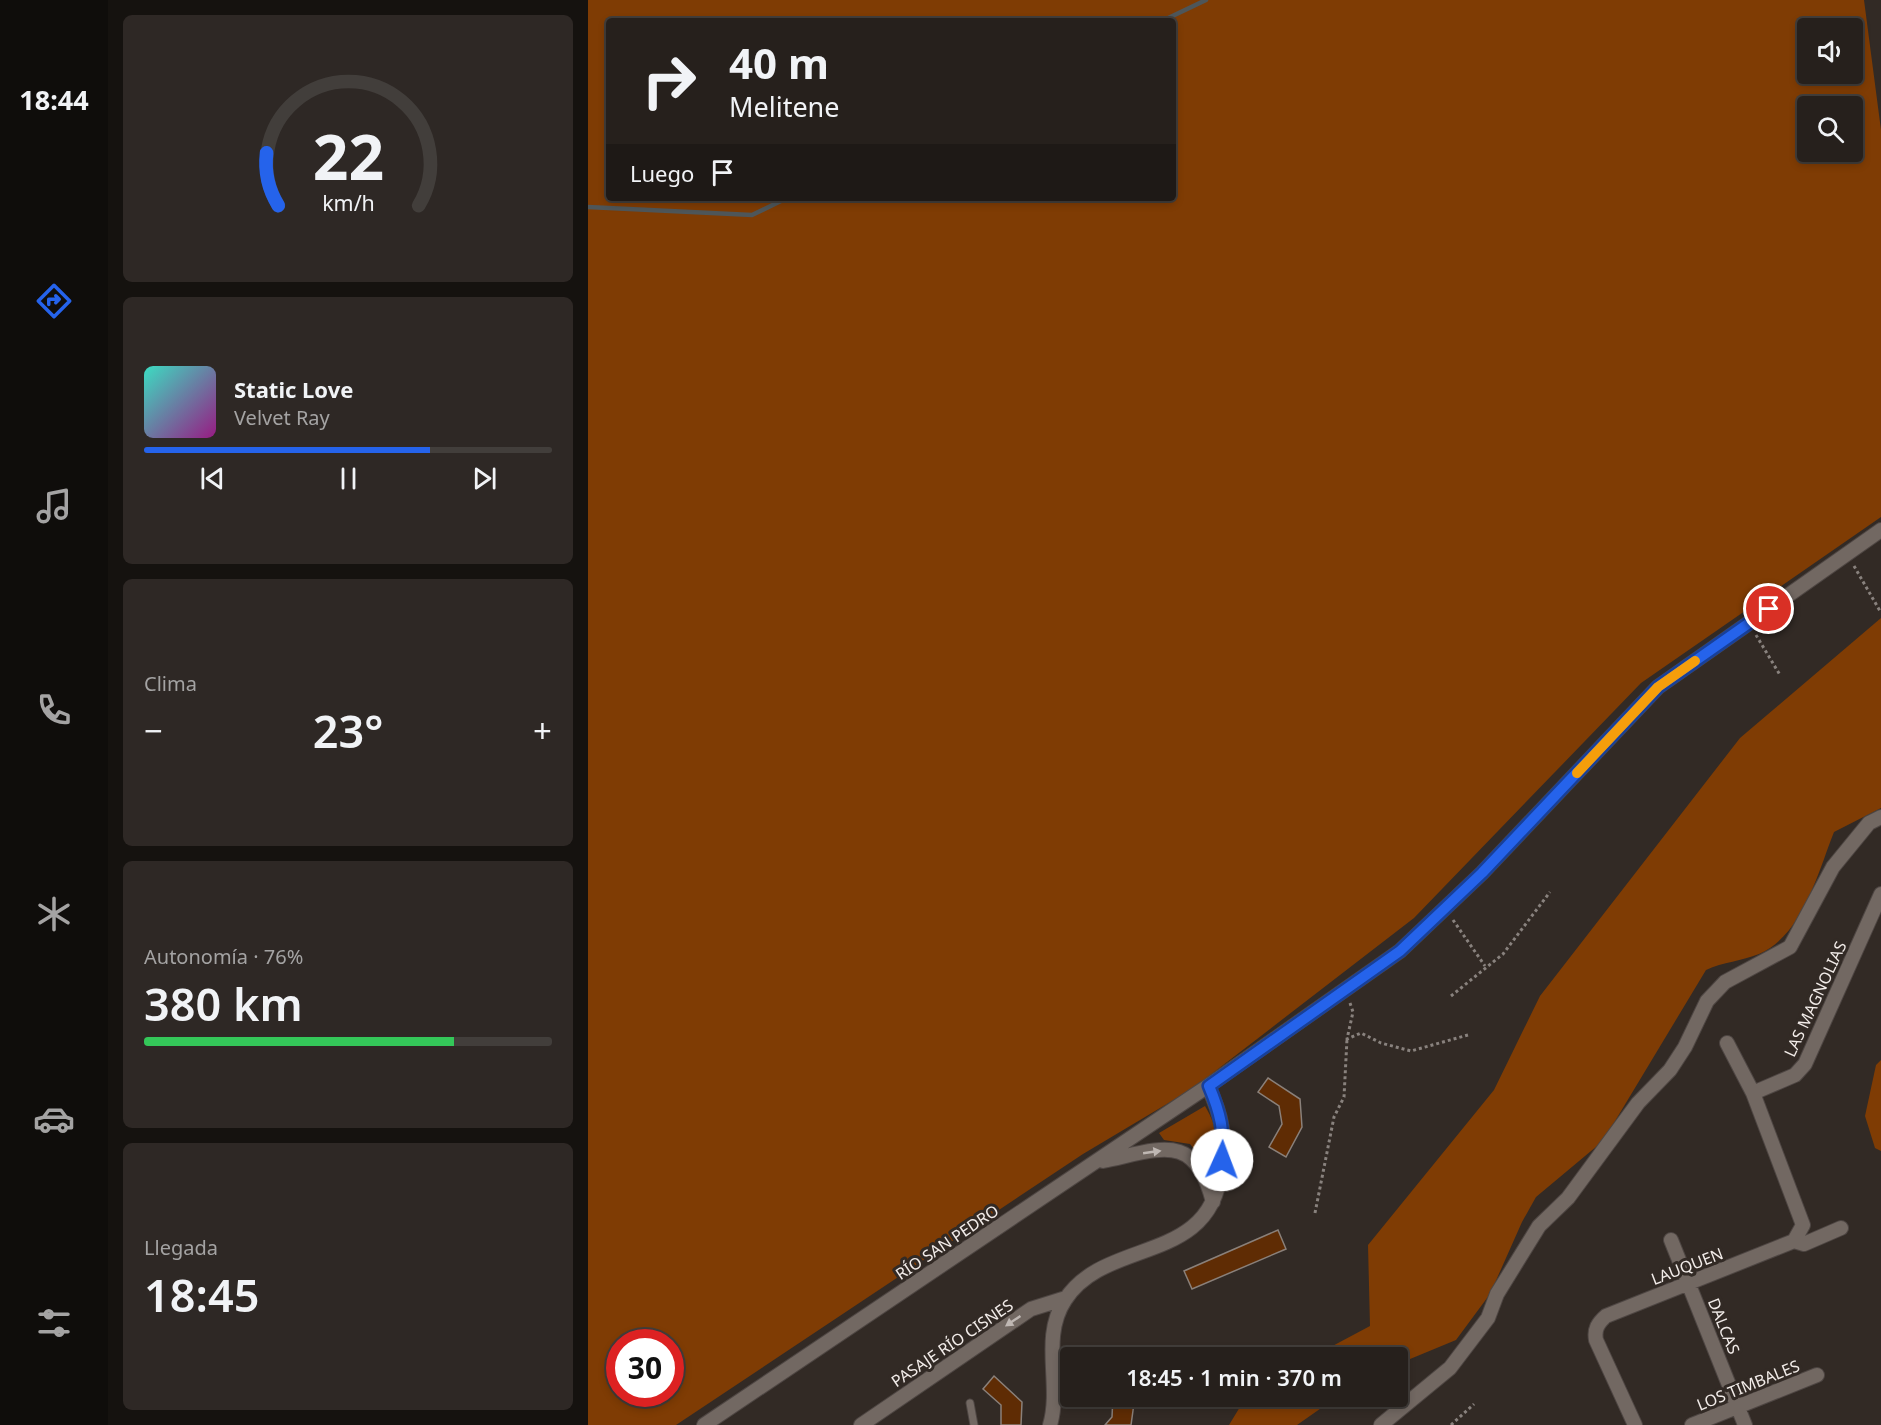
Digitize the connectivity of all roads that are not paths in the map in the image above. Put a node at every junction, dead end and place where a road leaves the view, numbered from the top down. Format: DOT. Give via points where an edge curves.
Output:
graph roads {
  1 [pos="1881,530"];
  2 [pos="1881,817"];
  3 [pos="1881,894"];
  4 [pos="1727,1043"];
  5 [pos="1209,1086"];
  6 [pos="1753,1093"];
  7 [pos="1095,1162"];
  8 [pos="1213,1202"];
  9 [pos="1841,1228"];
  10 [pos="1671,1240"];
  11 [pos="1794,1241"];
  12 [pos="1689,1282"];
  13 [pos="1066,1298"];
  14 [pos="1817,1375"];
  15 [pos="970,1403"];
  16 [pos="1738,1406"];
  17 [pos="704,1425"];
  18 [pos="861,1425"];
  19 [pos="974,1425"];
  20 [pos="1050,1425"];
  21 [pos="1381,1425"];
  22 [pos="1635,1425"];
  23 [pos="1692,1425"];
  24 [pos="1745,1425"];
  1 -- 5 [label="street, RÍO SAN PEDRO" via="1658,687 1482,873 1400,951"];
  2 -- 21 [label="street" via="1869,823 1833,867 1790,947 1725,982 1707,1001 1670,1070 1638,1103 1568,1198 1539,1226 1497,1294 1488,1318 1450,1368"];
  3 -- 6 [label="street, LAS MAGNOLIAS" via="1805,1064 1795,1076"];
  4 -- 6 [label="street"];
  5 -- 7 [label="street, RÍO SAN PEDRO"];
  5 -- 8 [label="street" via="1225,1139 1220,1182"];
  6 -- 11 [label="street" via="1803,1225"];
  7 -- 8 [label="street, one-way" via="1175,1150 1189,1155 1201,1168"];
  7 -- 17 [label="street, RÍO SAN PEDRO"];
  8 -- 13 [label="street" via="1198,1225 1090,1276"];
  9 -- 11 [label="street, LAUQUEN" via="1804,1244"];
  10 -- 12 [label="street, DALCAS"];
  11 -- 12 [label="street, LAUQUEN"];
  12 -- 16 [label="street, DALCAS"];
  12 -- 22 [label="street, LAUQUEN" via="1606,1316 1596,1328 1596,1340"];
  13 -- 18 [label="street, PASAJE RÍO CISNES, one-way" via="1031,1309"];
  13 -- 20 [label="street" via="1052,1332 1054,1409"];
  14 -- 16 [label="street, LOS TIMBALES"];
  15 -- 19 [label="lane"];
  16 -- 23 [label="street, LOS TIMBALES"];
  16 -- 24 [label="street, DALCAS"];
}
